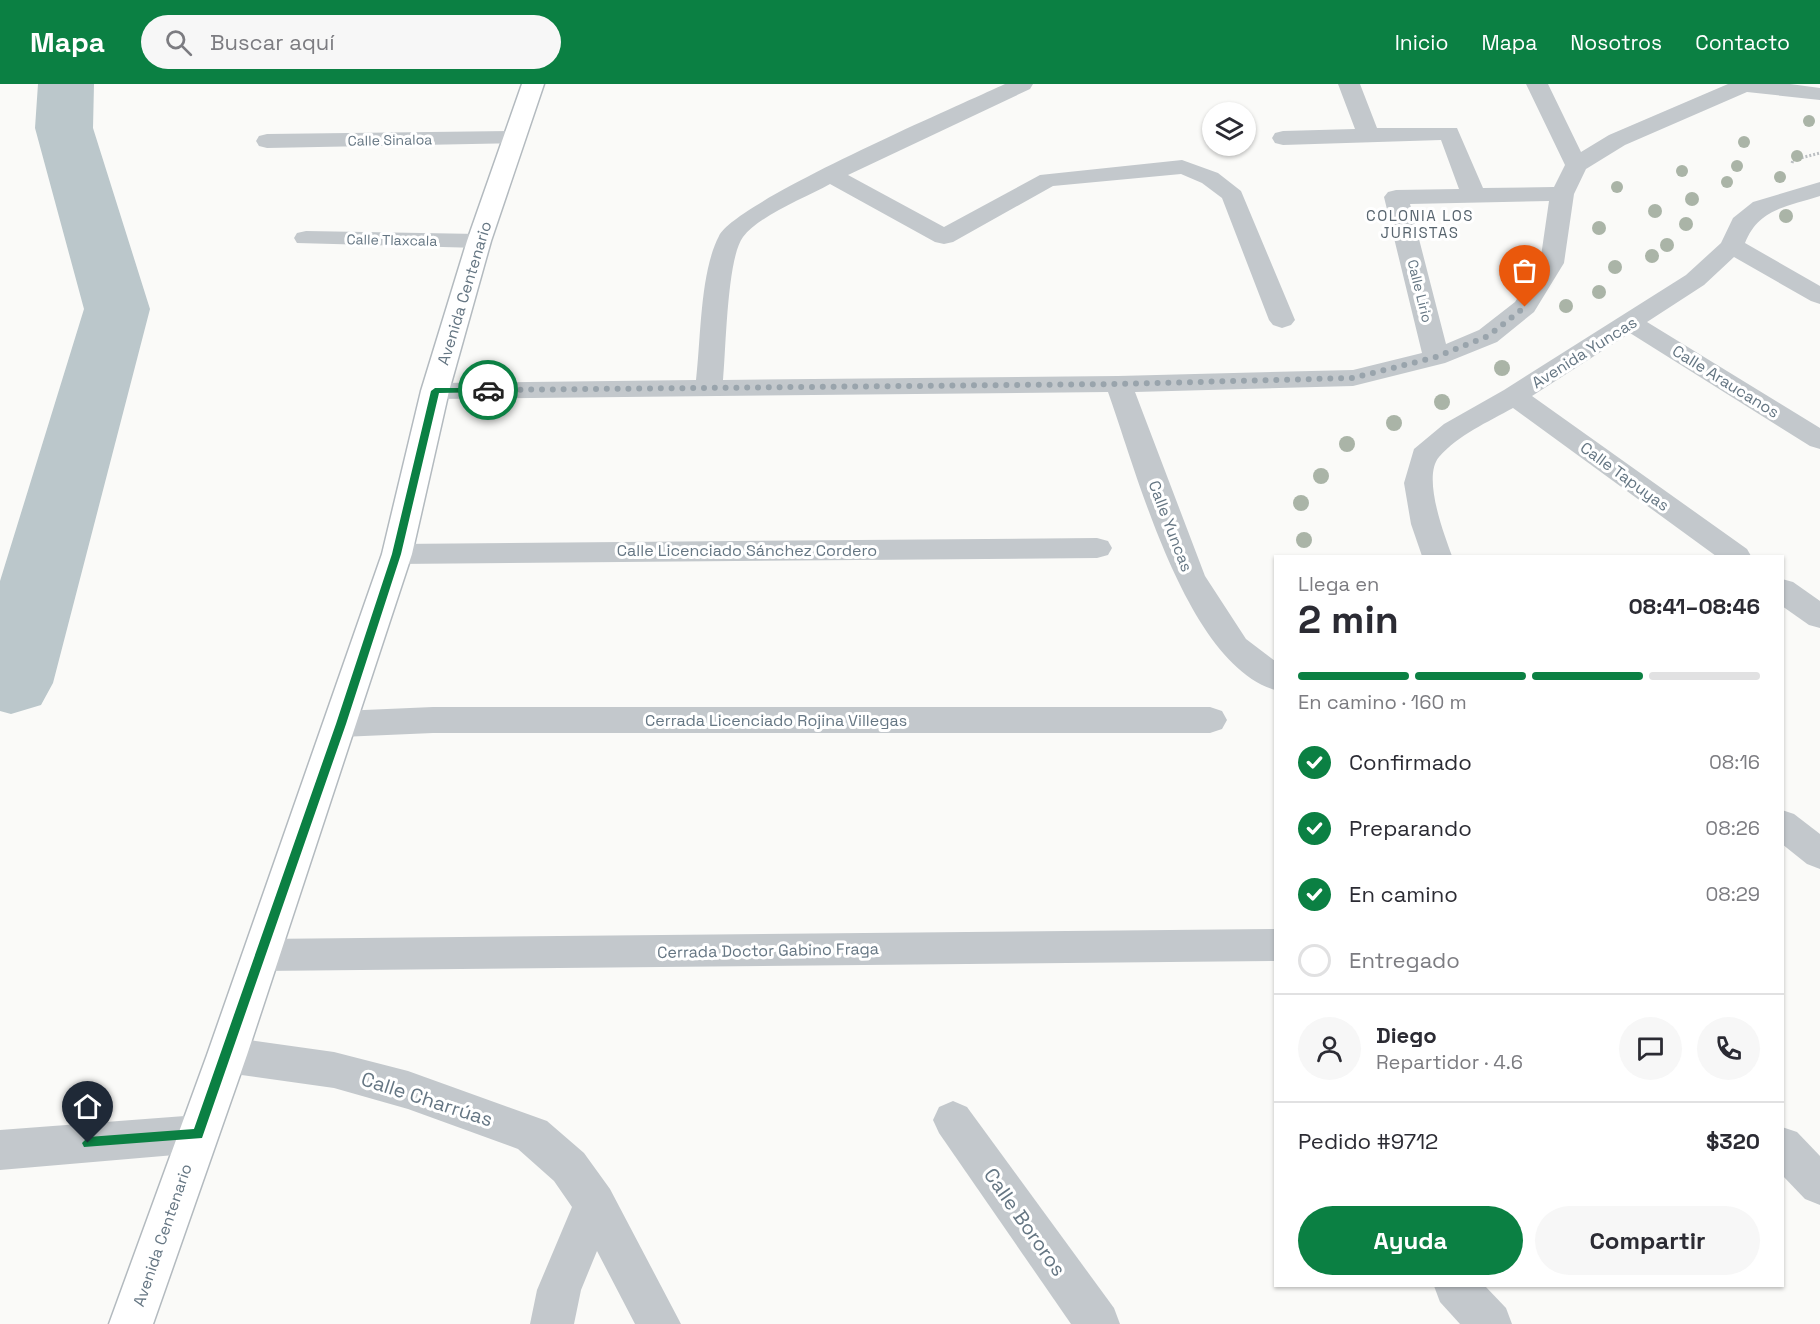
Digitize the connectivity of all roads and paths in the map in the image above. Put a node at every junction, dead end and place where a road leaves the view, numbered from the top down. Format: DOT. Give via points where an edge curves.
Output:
graph roads {
  1 [pos="533,84"];
  2 [pos="1022,84"];
  3 [pos="1348,84"];
  4 [pos="1536,84"];
  5 [pos="1743,85"];
  6 [pos="1820,94"];
  7 [pos="1368,135"];
  8 [pos="513,138"];
  9 [pos="1283,138"];
  10 [pos="267,141"];
  11 [pos="1576,165"];
  12 [pos="830,175"];
  13 [pos="1820,189"];
  14 [pos="1562,194"];
  15 [pos="1474,196"];
  16 [pos="306,238"];
  17 [pos="479,242"];
  18 [pos="1732,246"];
  19 [pos="1820,296"];
  20 [pos="1282,320"];
  21 [pos="1631,323"];
  22 [pos="1436,357"];
  23 [pos="1118,384"];
  24 [pos="709,387"];
  25 [pos="435,391"];
  26 [pos="1514,396"];
  27 [pos="1820,440"];
  28 [pos="1096,548"];
  29 [pos="397,554"];
  30 [pos="1437,555"];
  31 [pos="1735,555"];
  32 [pos="1784,591"];
  33 [pos="1820,617"];
  34 [pos="1274,677"];
  35 [pos="1210,720"];
  36 [pos="341,724"];
  37 [pos="1784,826"];
  38 [pos="1820,854"];
  39 [pos="1274,945"];
  40 [pos="261,956"];
  41 [pos="227,1055"];
  42 [pos="953,1120"];
  43 [pos="198,1134"];
  44 [pos="1784,1148"];
  45 [pos="0,1150"];
  46 [pos="1820,1185"];
  47 [pos="596,1204"];
  48 [pos="1457,1287"];
  49 [pos="131,1324"];
  50 [pos="552,1324"];
  51 [pos="659,1324"];
  52 [pos="1098,1324"];
  53 [pos="1490,1324"];
  1 -- 8 [label="main road, Avenida Centenario"];
  2 -- 12 [label="street"];
  3 -- 7 [label="street"];
  4 -- 11 [label="street"];
  5 -- 6 [label="street"];
  5 -- 11 [label="street" via="1617,140"];
  7 -- 9 [label="street"];
  7 -- 15 [label="street" via="1449,133"];
  8 -- 10 [label="street, Calle Sinaloa"];
  8 -- 17 [label="main road, Avenida Centenario"];
  11 -- 14 [label="street"];
  12 -- 20 [label="street" via="944,237 1048,180 1182,167 1202,173 1222,184 1233,196"];
  12 -- 24 [label="street" via="755,214 731,235 721,262"];
  13 -- 18 [label="street, Avenida Yuncas" via="1761,207 1741,223"];
  14 -- 15 [label="street, Calle Lirio"];
  14 -- 22 [label="street" via="1552,263 1525,307 1488,336"];
  15 -- 22 [label="street, Calle Lirio" via="1396,196"];
  16 -- 17 [label="street, Calle Tlaxcala"];
  17 -- 25 [label="main road, Avenida Centenario"];
  18 -- 19 [label="street"];
  18 -- 21 [label="street, Avenida Yuncas" via="1695,280"];
  21 -- 26 [label="street, Avenida Yuncas"];
  21 -- 27 [label="street, Calle Araucanos"];
  22 -- 23 [label="street" via="1353,378"];
  23 -- 24 [label="street"];
  23 -- 34 [label="street, Calle Yuncas" via="1190,578 1235,647"];
  24 -- 25 [label="street"];
  25 -- 29 [label="main road, Avenida Centenario"];
  26 -- 30 [label="street, Avenida Yuncas" via="1454,430 1424,455 1418,483"];
  26 -- 31 [label="street, Calle Tapuyas"];
  28 -- 29 [label="street, Calle Licenciado Sánchez Cordero"];
  29 -- 36 [label="main road, Avenida Centenario"];
  32 -- 33 [label="street"];
  35 -- 36 [label="street, Cerrada Licenciado Rojina Villegas" via="433,720"];
  36 -- 40 [label="main road, Avenida Centenario"];
  37 -- 38 [label="street"];
  39 -- 40 [label="street, Cerrada Doctor Gabino Fraga"];
  40 -- 41 [label="main road, Avenida Centenario"];
  41 -- 43 [label="main road, Avenida Centenario"];
  41 -- 47 [label="street, Calle Charrúas" via="345,1073 408,1090 532,1135 569,1167"];
  42 -- 52 [label="street, Calle Bororos"];
  43 -- 45 [label="street"];
  43 -- 49 [label="main road, Avenida Centenario"];
  44 -- 46 [label="street"];
  47 -- 50 [label="street" via="559,1290"];
  47 -- 51 [label="street, Calle Charrúas"];
  48 -- 53 [label="street"];
}
